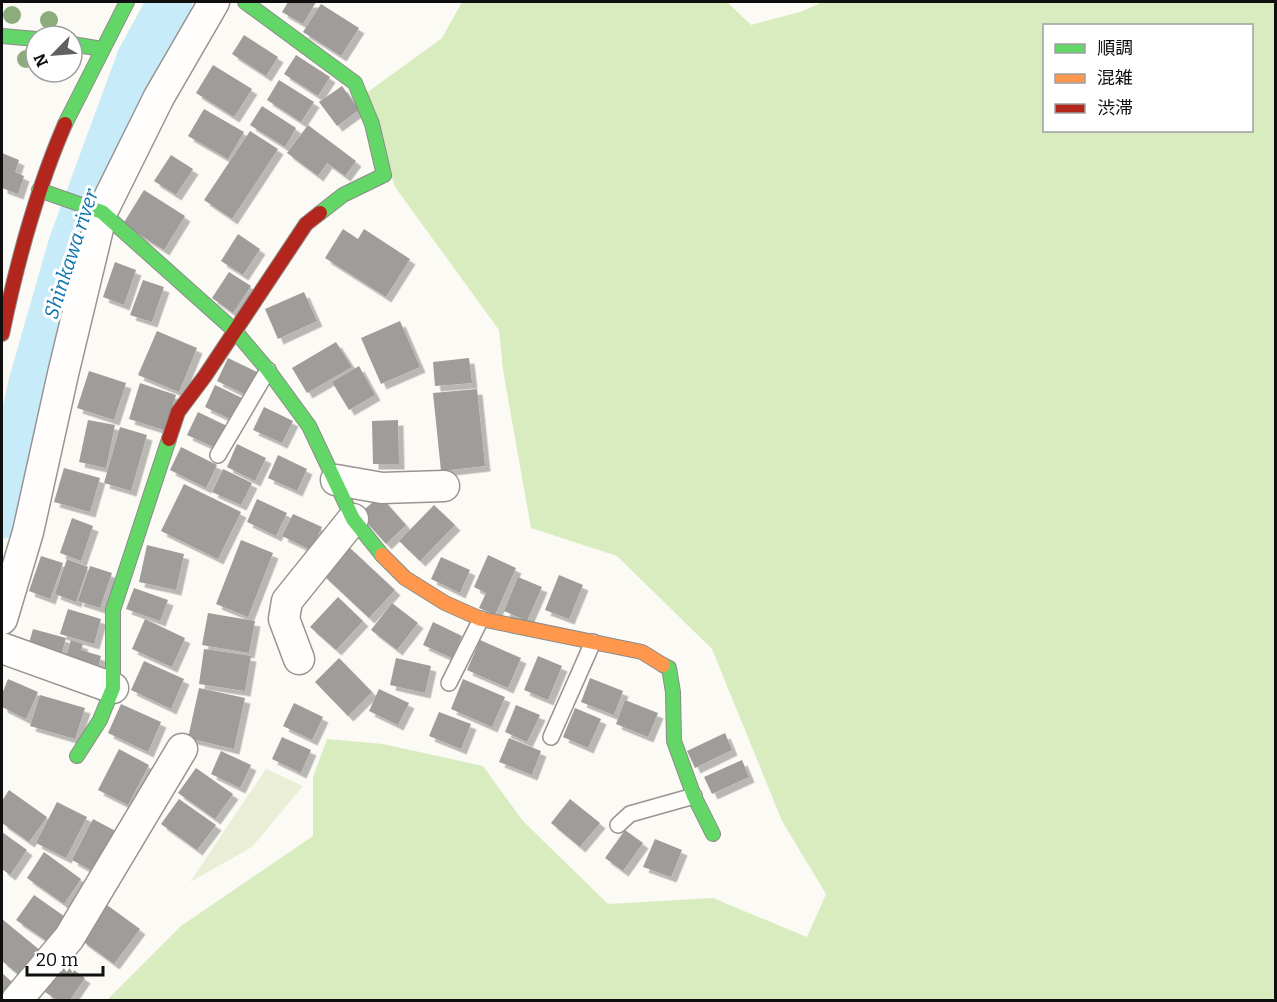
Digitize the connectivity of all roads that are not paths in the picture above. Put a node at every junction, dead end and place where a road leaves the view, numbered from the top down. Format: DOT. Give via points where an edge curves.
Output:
graph roads {
  1 [pos="127,2"];
  2 [pos="214,2"];
  3 [pos="245,2"];
  4 [pos="2,36"];
  5 [pos="24,38"];
  6 [pos="84,46"];
  7 [pos="102,49"];
  8 [pos="39,190"];
  9 [pos="102,212"];
  10 [pos="234,331"];
  11 [pos="2,334"];
  12 [pos="268,370"];
  13 [pos="218,455"];
  14 [pos="336,480"];
  15 [pos="444,486"];
  16 [pos="353,519"];
  17 [pos="2,619"];
  18 [pos="481,619"];
  19 [pos="593,642"];
  20 [pos="2,648"];
  21 [pos="299,659"];
  22 [pos="449,683"];
  23 [pos="113,688"];
  24 [pos="551,737"];
  25 [pos="182,749"];
  26 [pos="77,756"];
  27 [pos="694,796"];
  28 [pos="618,825"];
  29 [pos="713,834"];
  30 [pos="17,1000"];
  1 -- 7 [label="street"];
  2 -- 9 [label="street" via="159,97"];
  3 -- 10 [label="street" via="355,83 372,124 384,175 343,195 306,224"];
  4 -- 5 [label="street"];
  6 -- 7 [label="street"];
  7 -- 8 [label="street" via="64,124"];
  8 -- 9 [label="street"];
  8 -- 11 [label="street" via="17,258"];
  9 -- 10 [label="street"];
  9 -- 17 [label="street" via="28,532"];
  10 -- 12 [label="street"];
  10 -- 23 [label="street" via="178,412 170,434 113,610"];
  12 -- 13 [label="lane"];
  12 -- 14 [label="street" via="309,426"];
  14 -- 15 [label="street" via="382,488"];
  14 -- 16 [label="street"];
  16 -- 18 [label="street" via="374,548 405,578 445,603"];
  16 -- 21 [label="street" via="287,601 284,619"];
  18 -- 19 [label="street"];
  18 -- 22 [label="lane"];
  19 -- 24 [label="lane"];
  19 -- 27 [label="street" via="642,651 669,668 674,741"];
  20 -- 23 [label="street"];
  23 -- 26 [label="street" via="100,720"];
  25 -- 30 [label="street" via="69,938"];
  27 -- 28 [label="lane" via="630,814"];
  27 -- 29 [label="street"];
}
